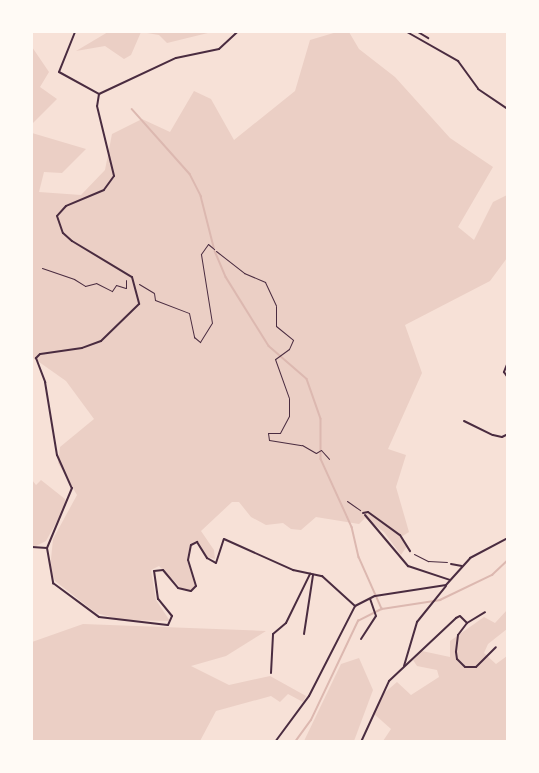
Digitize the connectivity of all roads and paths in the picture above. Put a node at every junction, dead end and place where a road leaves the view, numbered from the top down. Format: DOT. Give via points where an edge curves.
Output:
graph roads {
  1 [pos="75,32"];
  2 [pos="237,32"];
  3 [pos="407,32"];
  4 [pos="418,32"];
  5 [pos="428,38"];
  6 [pos="99,94"];
  7 [pos="507,109"];
  8 [pos="214,249"];
  9 [pos="216,251"];
  10 [pos="42,268"];
  11 [pos="127,272"];
  12 [pos="137,283"];
  13 [pos="507,362"];
  14 [pos="507,378"];
  15 [pos="464,421"];
  16 [pos="507,434"];
  17 [pos="329,459"];
  18 [pos="347,501"];
  19 [pos="364,514"];
  20 [pos="507,538"];
  21 [pos="32,547"];
  22 [pos="47,548"];
  23 [pos="410,551"];
  24 [pos="451,564"];
  25 [pos="462,566"];
  26 [pos="312,574"];
  27 [pos="451,580"];
  28 [pos="446,585"];
  29 [pos="369,598"];
  30 [pos="355,606"];
  31 [pos="485,612"];
  32 [pos="467,623"];
  33 [pos="304,634"];
  34 [pos="362,639"];
  35 [pos="496,647"];
  36 [pos="404,666"];
  37 [pos="271,673"];
  38 [pos="275,741"];
  39 [pos="361,741"];
  1 -- 6 [label="street" via="59,72"];
  2 -- 6 [label="street" via="231,42 219,49 176,58"];
  3 -- 7 [label="street" via="458,61 478,89"];
  4 -- 5 [label="street"];
  6 -- 11 [label="street" via="98,106 114,176 104,190 66,206 57,216 63,233 72,241"];
  8 -- 12 [label="path" via="207,244 201,254 212,323 200,342 194,337 189,313 156,300 154,293"];
  9 -- 17 [label="path" via="244,273 260,278 273,298 278,313 276,326 293,340 289,349 275,359 289,398 289,416 280,433 268,436 272,443 282,440 316,453 321,450"];
  10 -- 11 [label="path" via="85,286 96,283 112,291 116,285 126,288"];
  11 -- 22 [label="street" via="139,292 139,304 129,318 101,341 36,358 45,382 57,455 72,488"];
  13 -- 14 [label="street"];
  15 -- 16 [label="street" via="493,435"];
  18 -- 19 [label="path"];
  19 -- 23 [label="street" via="368,512 400,535"];
  19 -- 27 [label="street" via="408,566"];
  20 -- 25 [label="street"];
  21 -- 22 [label="street"];
  22 -- 26 [label="street" via="53,583 79,605 106,619 168,625 172,616 158,599 154,571 163,570 178,588 191,591 196,586 188,560 191,544 196,542 207,558 216,563 224,539"];
  23 -- 24 [label="path" via="421,559"];
  24 -- 25 [label="street"];
  25 -- 27 [label="street"];
  26 -- 30 [label="street" via="334,582"];
  26 -- 33 [label="street"];
  26 -- 37 [label="street" via="290,607 286,623 273,634"];
  27 -- 28 [label="street"];
  28 -- 29 [label="street"];
  28 -- 36 [label="street" via="428,606 408,641"];
  29 -- 30 [label="street"];
  29 -- 34 [label="street" via="374,610"];
  30 -- 38 [label="street" via="309,696"];
  31 -- 32 [label="street"];
  32 -- 35 [label="street" via="457,641 459,662 476,668"];
  32 -- 36 [label="street" via="460,616 456,618"];
  36 -- 39 [label="street" via="385,686"];
}
